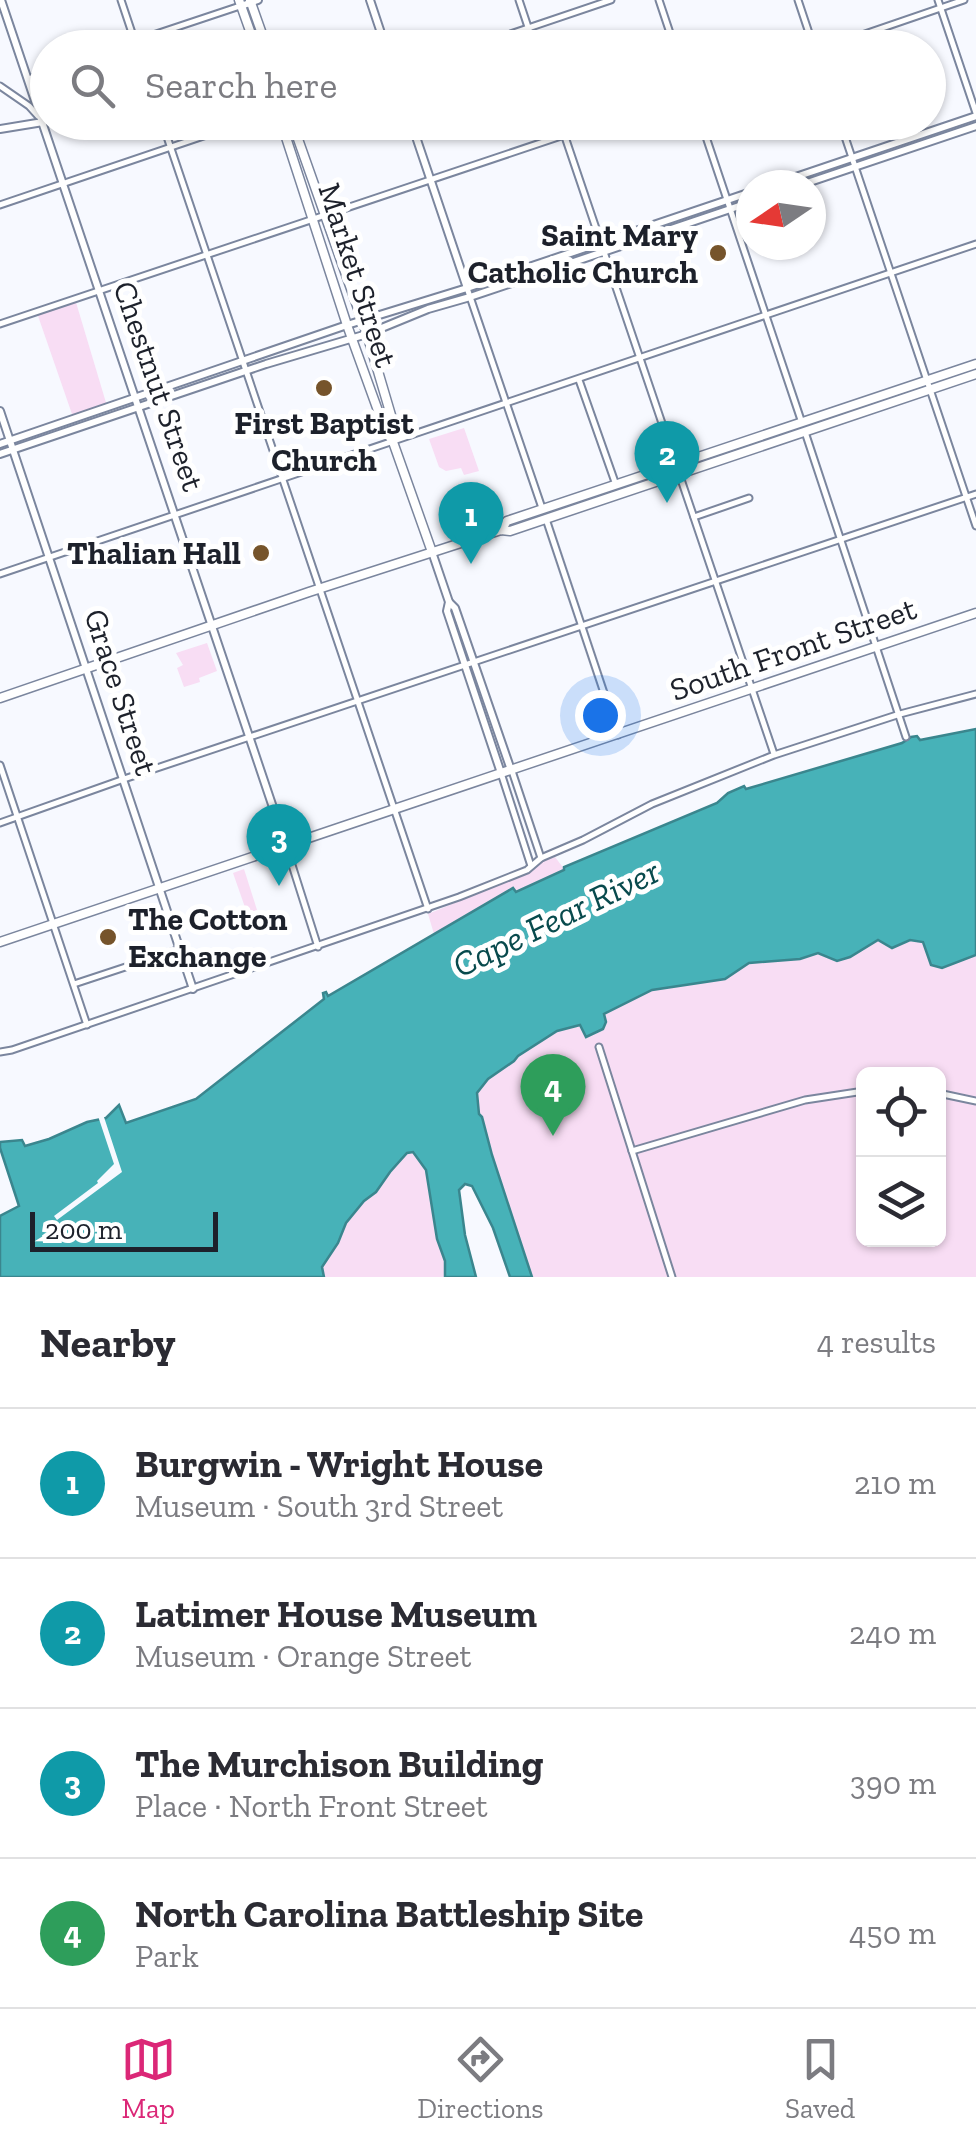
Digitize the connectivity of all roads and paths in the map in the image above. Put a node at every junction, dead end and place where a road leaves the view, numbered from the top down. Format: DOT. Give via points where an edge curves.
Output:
graph roads {
  1 [pos="1,0"];
  2 [pos="121,0"];
  3 [pos="370,0"];
  4 [pos="519,0"];
  5 [pos="610,0"];
  6 [pos="659,0"];
  7 [pos="798,0"];
  8 [pos="938,0"];
  9 [pos="964,0"];
  10 [pos="253,1"];
  11 [pos="240,3"];
  12 [pos="940,8"];
  13 [pos="528,28"];
  14 [pos="131,30"];
  15 [pos="172,30"];
  16 [pos="250,30"];
  17 [pos="262,30"];
  18 [pos="380,30"];
  19 [pos="522,30"];
  20 [pos="669,30"];
  21 [pos="808,30"];
  22 [pos="876,30"];
  23 [pos="28,79"];
  24 [pos="30,85"];
  25 [pos="0,86"];
  26 [pos="30,107"];
  27 [pos="976,114"];
  28 [pos="30,124"];
  29 [pos="946,125"];
  30 [pos="976,126"];
  31 [pos="0,130"];
  32 [pos="946,136"];
  33 [pos="49,140"];
  34 [pos="168,140"];
  35 [pos="193,140"];
  36 [pos="288,140"];
  37 [pos="298,140"];
  38 [pos="418,140"];
  39 [pos="550,140"];
  40 [pos="567,140"];
  41 [pos="706,140"];
  42 [pos="846,140"];
  43 [pos="903,140"];
  44 [pos="935,140"];
  45 [pos="170,148"];
  46 [pos="852,158"];
  47 [pos="855,167"];
  48 [pos="816,170"];
  49 [pos="826,177"];
  50 [pos="431,181"];
  51 [pos="64,184"];
  52 [pos="736,200"];
  53 [pos="736,204"];
  54 [pos="0,205"];
  55 [pos="728,205"];
  56 [pos="324,217"];
  57 [pos="314,220"];
  58 [pos="976,244"];
  59 [pos="602,247"];
  60 [pos="206,255"];
  61 [pos="891,273"];
  62 [pos="100,290"];
  63 [pos="468,293"];
  64 [pos="766,316"];
  65 [pos="361,320"];
  66 [pos="0,324"];
  67 [pos="347,325"];
  68 [pos="366,334"];
  69 [pos="351,338"];
  70 [pos="640,358"];
  71 [pos="976,364"];
  72 [pos="245,367"];
  73 [pos="976,374"];
  74 [pos="578,379"];
  75 [pos="928,385"];
  76 [pos="138,402"];
  77 [pos="505,404"];
  78 [pos="0,412"];
  79 [pos="803,427"];
  80 [pos="393,442"];
  81 [pos="0,444"];
  82 [pos="11,445"];
  83 [pos="0,454"];
  84 [pos="678,470"];
  85 [pos="282,478"];
  86 [pos="616,486"];
  87 [pos="976,494"];
  88 [pos="966,497"];
  89 [pos="749,498"];
  90 [pos="176,514"];
  91 [pos="544,514"];
  92 [pos="694,517"];
  93 [pos="976,526"];
  94 [pos="841,540"];
  95 [pos="432,552"];
  96 [pos="50,557"];
  97 [pos="0,574"];
  98 [pos="716,582"];
  99 [pos="320,588"];
  100 [pos="448,602"];
  101 [pos="976,613"];
  102 [pos="212,625"];
  103 [pos="581,628"];
  104 [pos="877,646"];
  105 [pos="474,663"];
  106 [pos="464,666"];
  107 [pos="87,668"];
  108 [pos="752,689"];
  109 [pos="976,694"];
  110 [pos="0,698"];
  111 [pos="357,702"];
  112 [pos="900,714"];
  113 [pos="618,734"];
  114 [pos="906,737"];
  115 [pos="250,739"];
  116 [pos="774,755"];
  117 [pos="0,765"];
  118 [pos="511,770"];
  119 [pos="501,774"];
  120 [pos="124,780"];
  121 [pos="394,810"];
  122 [pos="18,817"];
  123 [pos="0,823"];
  124 [pos="286,846"];
  125 [pos="540,858"];
  126 [pos="532,867"];
  127 [pos="160,888"];
  128 [pos="428,910"];
  129 [pos="54,924"];
  130 [pos="0,942"];
  131 [pos="318,946"];
  132 [pos="180,949"];
  133 [pos="74,984"];
  134 [pos="192,989"];
  135 [pos="87,1024"];
  136 [pos="599,1047"];
  137 [pos="0,1052"];
  138 [pos="856,1092"];
  139 [pos="946,1095"];
  140 [pos="976,1101"];
  141 [pos="632,1151"];
  142 [pos="672,1277"];
  1 -- 23 [label="street, Chestnut Street"];
  2 -- 14 [label="street"];
  3 -- 18 [label="street"];
  4 -- 13 [label="street"];
  5 -- 13 [label="street"];
  6 -- 20 [label="street"];
  7 -- 21 [label="street"];
  8 -- 12 [label="street"];
  9 -- 12 [label="street"];
  10 -- 11 [label="street"];
  10 -- 17 [label="main road"];
  11 -- 15 [label="street"];
  11 -- 16 [label="main road"];
  12 -- 22 [label="street"];
  12 -- 27 [label="street"];
  13 -- 19 [label="street"];
  23 -- 24 [label="street, Chestnut Street"];
  25 -- 26 [label="street"];
  27 -- 29 [label="street"];
  28 -- 31 [label="street"];
  30 -- 32 [label="street"];
  33 -- 51 [label="street, Chestnut Street"];
  34 -- 45 [label="street"];
  35 -- 45 [label="street"];
  36 -- 57 [label="main road, Market Street"];
  37 -- 56 [label="main road, Market Street"];
  38 -- 50 [label="street"];
  39 -- 50 [label="street"];
  40 -- 59 [label="street"];
  41 -- 55 [label="street"];
  42 -- 46 [label="street"];
  43 -- 46 [label="street"];
  44 -- 47 [label="street"];
  45 -- 51 [label="street"];
  45 -- 60 [label="street"];
  46 -- 47 [label="street"];
  46 -- 48 [label="street"];
  47 -- 49 [label="street"];
  47 -- 61 [label="street"];
  50 -- 56 [label="street"];
  50 -- 63 [label="street"];
  51 -- 54 [label="street"];
  51 -- 62 [label="street, Chestnut Street"];
  52 -- 55 [label="street"];
  53 -- 55 [label="street"];
  55 -- 59 [label="street"];
  55 -- 64 [label="street"];
  56 -- 57 [label="street"];
  56 -- 65 [label="main road, Market Street"];
  57 -- 60 [label="street"];
  57 -- 67 [label="main road, Market Street"];
  58 -- 61 [label="street"];
  59 -- 63 [label="street"];
  59 -- 70 [label="street"];
  60 -- 62 [label="street"];
  60 -- 72 [label="street"];
  61 -- 64 [label="street"];
  61 -- 75 [label="street"];
  62 -- 66 [label="street"];
  62 -- 76 [label="street, Chestnut Street"];
  63 -- 65 [label="street"];
  63 -- 68 [label="street"];
  63 -- 77 [label="street"];
  64 -- 70 [label="street"];
  64 -- 79 [label="street"];
  65 -- 67 [label="street"];
  65 -- 68 [label="main road, Market Street"];
  67 -- 69 [label="main road, Market Street"];
  67 -- 72 [label="street"];
  68 -- 69 [label="street"];
  68 -- 80 [label="main road, Market Street"];
  69 -- 72 [label="street"];
  69 -- 80 [label="main road, Market Street"];
  70 -- 74 [label="street"];
  70 -- 84 [label="street"];
  71 -- 75 [label="main road"];
  72 -- 76 [label="street"];
  72 -- 85 [label="street"];
  73 -- 75 [label="main road"];
  74 -- 77 [label="street"];
  74 -- 86 [label="street"];
  75 -- 79 [label="main road"];
  75 -- 88 [label="street"];
  76 -- 82 [label="street"];
  76 -- 90 [label="street, Chestnut Street"];
  77 -- 80 [label="street"];
  77 -- 91 [label="street"];
  78 -- 82 [label="street, Grace Street"];
  79 -- 84 [label="main road"];
  79 -- 94 [label="street"];
  80 -- 85 [label="street"];
  80 -- 95 [label="main road, Market Street"];
  81 -- 82 [label="street"];
  82 -- 83 [label="street"];
  82 -- 96 [label="street, Grace Street"];
  84 -- 86 [label="main road"];
  84 -- 91 [label="main road"];
  84 -- 92 [label="street"];
  85 -- 90 [label="street"];
  85 -- 99 [label="street"];
  86 -- 91 [label="main road"];
  87 -- 88 [label="street"];
  88 -- 93 [label="street"];
  88 -- 94 [label="street"];
  89 -- 92 [label="street"];
  90 -- 96 [label="street"];
  90 -- 102 [label="street, Chestnut Street"];
  91 -- 95 [label="main road" via="510,531"];
  91 -- 103 [label="street"];
  92 -- 98 [label="street"];
  94 -- 98 [label="street"];
  94 -- 104 [label="street"];
  95 -- 99 [label="main road"];
  95 -- 100 [label="street, Market Street"];
  96 -- 97 [label="street"];
  96 -- 107 [label="street, Grace Street"];
  98 -- 103 [label="street"];
  98 -- 108 [label="street"];
  99 -- 102 [label="main road"];
  99 -- 111 [label="street"];
  100 -- 105 [label="street, Market Street"];
  100 -- 106 [label="street, Market Street"];
  101 -- 104 [label="main road, South Front Street"];
  102 -- 107 [label="main road"];
  102 -- 115 [label="street, Chestnut Street"];
  103 -- 105 [label="street"];
  103 -- 113 [label="street"];
  104 -- 108 [label="main road, South Front Street"];
  104 -- 112 [label="street"];
  105 -- 106 [label="street"];
  105 -- 118 [label="street, Market Street"];
  106 -- 111 [label="street"];
  106 -- 119 [label="street, Market Street"];
  107 -- 110 [label="main road"];
  107 -- 120 [label="street, Grace Street"];
  108 -- 113 [label="main road, South Front Street"];
  108 -- 116 [label="street"];
  109 -- 112 [label="street"];
  111 -- 115 [label="street"];
  111 -- 121 [label="street"];
  112 -- 114 [label="street"];
  112 -- 116 [label="street"];
  113 -- 118 [label="main road, South Front Street"];
  115 -- 120 [label="street"];
  115 -- 124 [label="street, Chestnut Street"];
  116 -- 125 [label="street"];
  117 -- 122 [label="street"];
  118 -- 119 [label="main road, South Front Street"];
  118 -- 125 [label="street, Market Street"];
  119 -- 121 [label="main road, South Front Street"];
  119 -- 126 [label="street, Market Street"];
  120 -- 122 [label="street"];
  120 -- 127 [label="street, Grace Street"];
  121 -- 124 [label="main road, South Front Street"];
  121 -- 128 [label="street"];
  122 -- 123 [label="street"];
  122 -- 129 [label="street"];
  124 -- 127 [label="main road, South Front Street"];
  124 -- 131 [label="street"];
  125 -- 126 [label="street"];
  126 -- 128 [label="street"];
  127 -- 129 [label="main road, South Front Street"];
  127 -- 132 [label="street, Grace Street"];
  128 -- 131 [label="street"];
  129 -- 130 [label="main road, South Front Street"];
  129 -- 133 [label="street"];
  131 -- 134 [label="street"];
  132 -- 133 [label="street"];
  132 -- 134 [label="street, Grace Street"];
  133 -- 135 [label="street"];
  134 -- 135 [label="street"];
  135 -- 137 [label="street"];
  136 -- 141 [label="street"];
  138 -- 141 [label="street" via="781,1106"];
  139 -- 140 [label="street"];
  141 -- 142 [label="street"];
}
